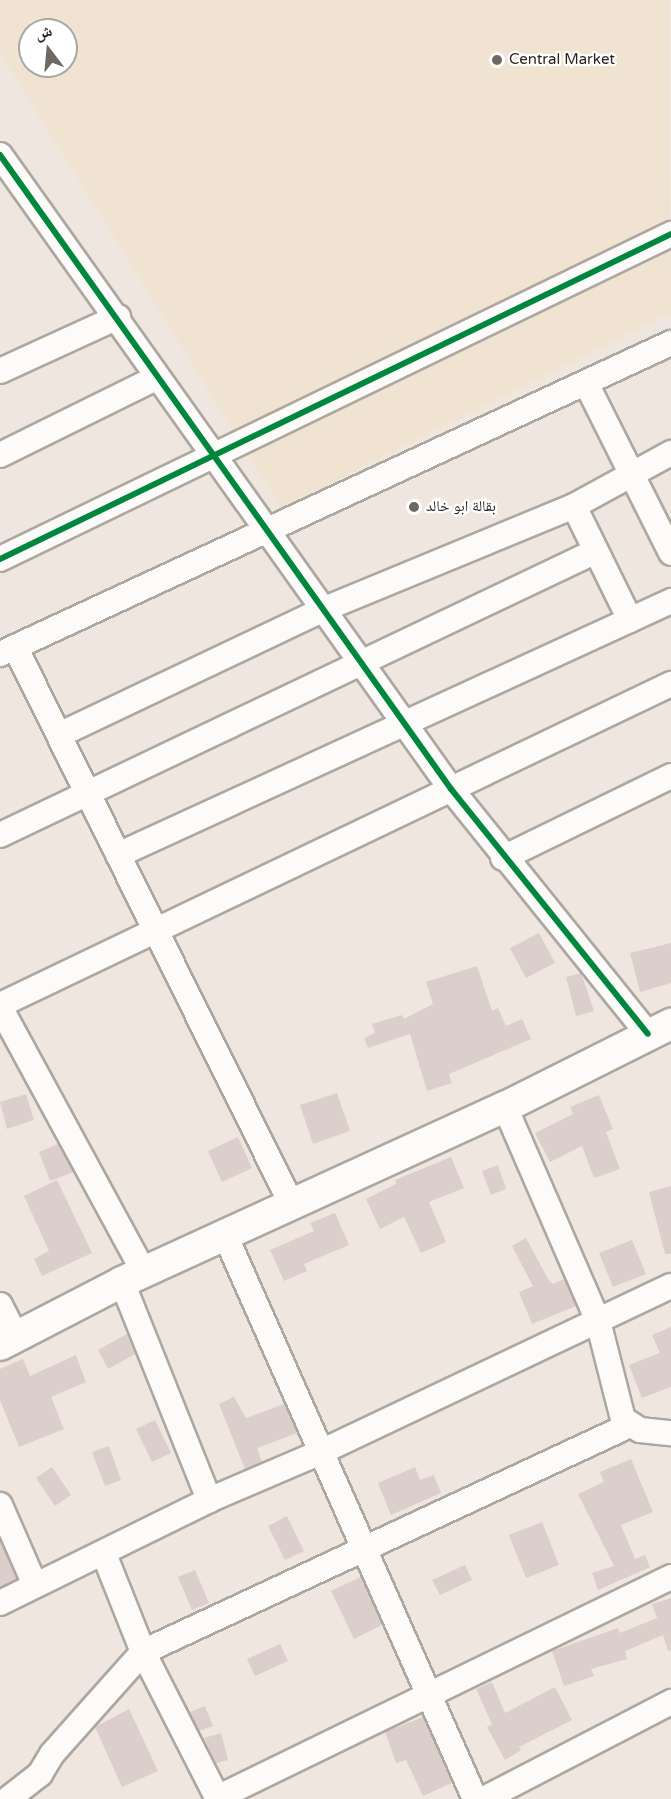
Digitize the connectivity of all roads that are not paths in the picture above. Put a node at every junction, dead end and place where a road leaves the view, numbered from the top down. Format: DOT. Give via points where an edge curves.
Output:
graph roads {
  1 [pos="0,155"];
  2 [pos="671,234"];
  3 [pos="118,317"];
  4 [pos="671,343"];
  5 [pos="0,371"];
  6 [pos="156,378"];
  7 [pos="586,383"];
  8 [pos="671,453"];
  9 [pos="0,455"];
  10 [pos="213,458"];
  11 [pos="631,473"];
  12 [pos="574,506"];
  13 [pos="266,533"];
  14 [pos="596,550"];
  15 [pos="671,553"];
  16 [pos="0,559"];
  17 [pos="671,601"];
  18 [pos="322,610"];
  19 [pos="630,620"];
  20 [pos="7,651"];
  21 [pos="360,663"];
  22 [pos="671,684"];
  23 [pos="404,724"];
  24 [pos="59,735"];
  25 [pos="671,776"];
  26 [pos="451,789"];
  27 [pos="88,794"];
  28 [pos="0,834"];
  29 [pos="118,855"];
  30 [pos="503,858"];
  31 [pos="154,929"];
  32 [pos="0,1006"];
  33 [pos="659,1029"];
  34 [pos="505,1107"];
  35 [pos="292,1205"];
  36 [pos="226,1237"];
  37 [pos="133,1277"];
  38 [pos="671,1286"];
  39 [pos="0,1305"];
  40 [pos="598,1321"];
  41 [pos="8,1341"];
  42 [pos="630,1425"];
  43 [pos="671,1433"];
  44 [pos="321,1452"];
  45 [pos="209,1500"];
  46 [pos="0,1505"];
  47 [pos="365,1552"];
  48 [pos="104,1554"];
  49 [pos="671,1577"];
  50 [pos="35,1585"];
  51 [pos="0,1603"];
  52 [pos="143,1652"];
  53 [pos="429,1695"];
  54 [pos="671,1702"];
  55 [pos="8,1799"];
  56 [pos="218,1799"];
  57 [pos="475,1799"];
  58 [pos="484,1799"];
  1 -- 3 [label="street"];
  2 -- 10 [label="street"];
  3 -- 5 [label="street"];
  3 -- 6 [label="street"];
  4 -- 7 [label="street"];
  6 -- 9 [label="street"];
  6 -- 10 [label="street"];
  7 -- 11 [label="street"];
  7 -- 13 [label="street"];
  8 -- 11 [label="street"];
  10 -- 13 [label="street"];
  10 -- 16 [label="street"];
  11 -- 12 [label="street"];
  11 -- 15 [label="street"];
  12 -- 14 [label="street"];
  12 -- 18 [label="street"];
  13 -- 18 [label="street"];
  13 -- 20 [label="street"];
  14 -- 19 [label="street"];
  14 -- 21 [label="street"];
  17 -- 19 [label="street"];
  18 -- 21 [label="street"];
  18 -- 24 [label="street"];
  19 -- 23 [label="street"];
  20 -- 24 [label="street"];
  21 -- 23 [label="street"];
  21 -- 27 [label="street"];
  22 -- 26 [label="street"];
  23 -- 26 [label="street"];
  23 -- 29 [label="street"];
  24 -- 27 [label="street"];
  25 -- 30 [label="street"];
  26 -- 30 [label="street"];
  26 -- 31 [label="street"];
  27 -- 28 [label="street"];
  27 -- 29 [label="street"];
  29 -- 31 [label="street"];
  30 -- 33 [label="street"];
  31 -- 32 [label="street"];
  31 -- 35 [label="street"];
  32 -- 37 [label="street"];
  33 -- 34 [label="street"];
  34 -- 35 [label="street"];
  34 -- 40 [label="street"];
  35 -- 36 [label="street"];
  36 -- 37 [label="street"];
  36 -- 44 [label="street"];
  37 -- 41 [label="street"];
  37 -- 45 [label="street"];
  38 -- 40 [label="street"];
  39 -- 41 [label="street"];
  40 -- 42 [label="street" via="623,1419"];
  40 -- 44 [label="street"];
  42 -- 43 [label="street"];
  42 -- 47 [label="street"];
  44 -- 45 [label="street"];
  44 -- 47 [label="street"];
  45 -- 48 [label="street"];
  46 -- 50 [label="street"];
  47 -- 52 [label="street"];
  47 -- 53 [label="street"];
  48 -- 50 [label="street"];
  48 -- 52 [label="street"];
  49 -- 53 [label="street"];
  50 -- 51 [label="street"];
  52 -- 55 [label="street" via="52,1754 40,1774"];
  52 -- 56 [label="street"];
  53 -- 56 [label="street"];
  53 -- 57 [label="street"];
  54 -- 58 [label="street"];
}
